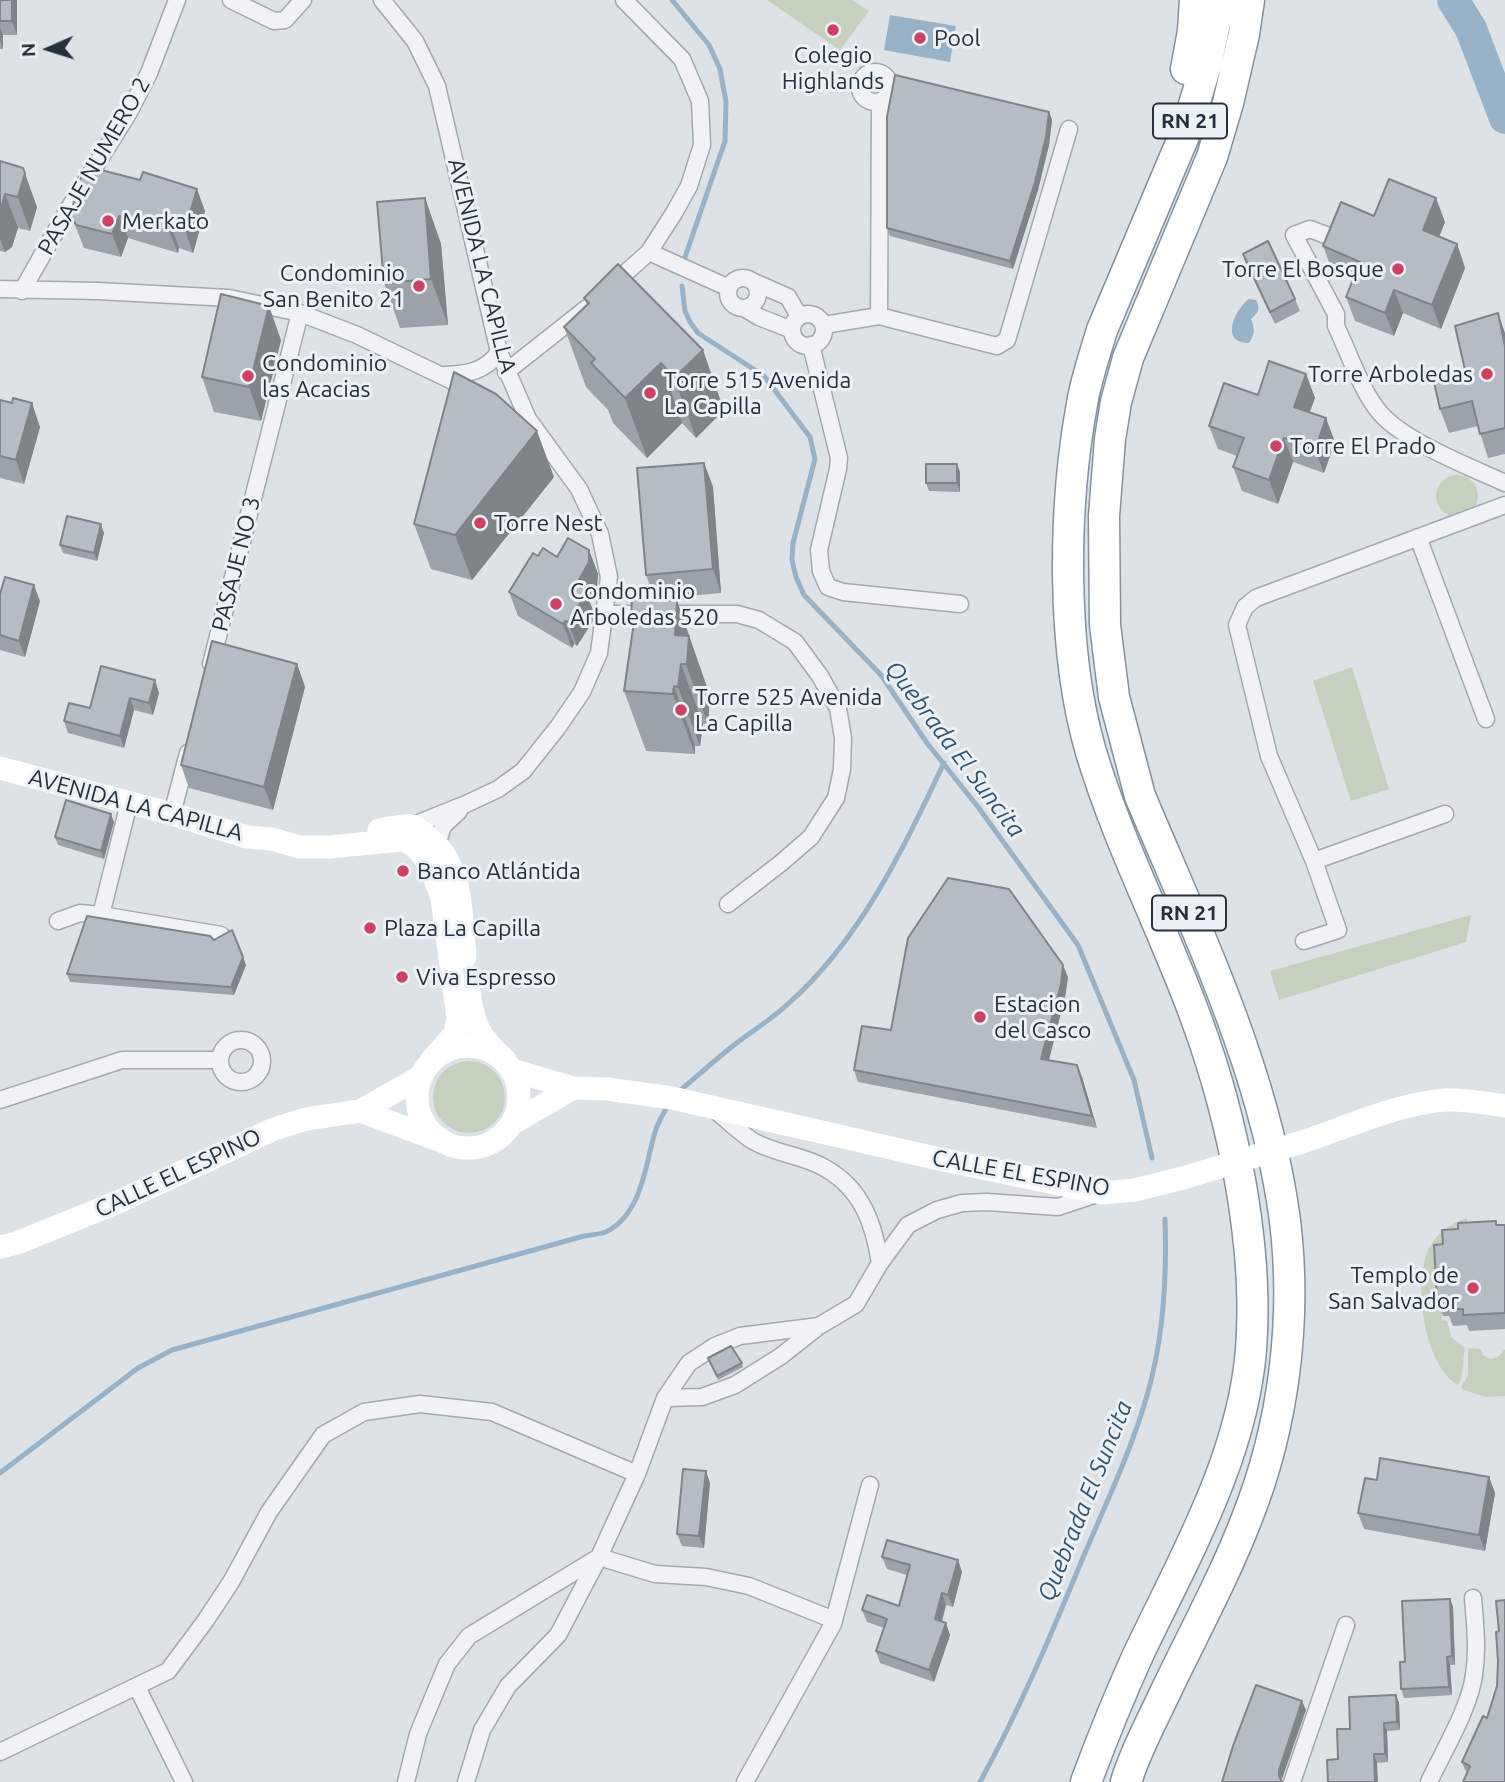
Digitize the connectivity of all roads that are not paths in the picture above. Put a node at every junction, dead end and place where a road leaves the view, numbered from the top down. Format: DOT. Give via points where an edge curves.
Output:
graph roads {
  1 [pos="177,0"];
  2 [pos="232,0"];
  3 [pos="303,0"];
  4 [pos="382,0"];
  5 [pos="624,0"];
  6 [pos="1195,0"];
  7 [pos="1220,0"];
  8 [pos="1249,0"];
  9 [pos="880,101"];
  10 [pos="1069,129"];
  11 [pos="1155,205"];
  12 [pos="1331,237"];
  13 [pos="649,252"];
  14 [pos="754,282"];
  15 [pos="729,288"];
  16 [pos="0,289"];
  17 [pos="22,291"];
  18 [pos="744,308"];
  19 [pos="300,313"];
  20 [pos="879,316"];
  21 [pos="796,323"];
  22 [pos="824,325"];
  23 [pos="811,345"];
  24 [pos="499,352"];
  25 [pos="506,372"];
  26 [pos="444,375"];
  27 [pos="480,394"];
  28 [pos="504,407"];
  29 [pos="528,419"];
  30 [pos="1505,483"];
  31 [pos="1505,505"];
  32 [pos="1418,537"];
  33 [pos="960,604"];
  34 [pos="604,614"];
  35 [pos="206,683"];
  36 [pos="1486,719"];
  37 [pos="192,735"];
  38 [pos="0,768"];
  39 [pos="129,803"];
  40 [pos="466,804"];
  41 [pos="172,814"];
  42 [pos="1445,814"];
  43 [pos="411,826"];
  44 [pos="272,839"];
  45 [pos="431,851"];
  46 [pos="1314,861"];
  47 [pos="728,904"];
  48 [pos="101,915"];
  49 [pos="58,921"];
  50 [pos="221,935"];
  51 [pos="1304,941"];
  52 [pos="220,1060"];
  53 [pos="508,1065"];
  54 [pos="426,1069"];
  55 [pos="573,1088"];
  56 [pos="0,1100"];
  57 [pos="1505,1106"];
  58 [pos="713,1109"];
  59 [pos="360,1111"];
  60 [pos="513,1122"];
  61 [pos="442,1141"];
  62 [pos="1102,1193"];
  63 [pos="0,1247"];
  64 [pos="880,1263"];
  65 [pos="819,1326"];
  66 [pos="666,1398"];
  67 [pos="637,1474"];
  68 [pos="870,1485"];
  69 [pos="599,1557"];
  70 [pos="1473,1598"];
  71 [pos="834,1620"];
  72 [pos="1346,1625"];
  73 [pos="137,1688"];
  74 [pos="0,1752"];
  75 [pos="184,1782"];
  76 [pos="406,1782"];
  77 [pos="466,1782"];
  78 [pos="745,1782"];
  79 [pos="1086,1782"];
  80 [pos="1126,1782"];
  81 [pos="1292,1782"];
  82 [pos="1429,1782"];
  1 -- 17 [label="street, PASAJE NUMERO 2" via="128,114"];
  2 -- 3 [label="street" via="274,21 285,20"];
  4 -- 24 [label="street, AVENIDA LA CAPILLA" via="415,41 437,86"];
  5 -- 13 [label="street" via="682,59 697,91 702,128 702,145 689,186"];
  6 -- 11 [label="highway" via="1181,100"];
  7 -- 11 [label="highway, RN 21" via="1186,131"];
  8 -- 80 [label="highway, RN 21" via="1212,157 1128,358 1116,402 1106,474 1104,592 1114,697 1140,796 1240,1041 1274,1162 1285,1222 1287,1346 1268,1455 1247,1519"];
  9 -- 20 [label="street"];
  10 -- 20 [label="street" via="1007,340 997,346"];
  11 -- 79 [label="highway, RN 21" via="1102,330 1082,402 1070,529 1074,658 1080,706 1103,788 1197,1019 1223,1102 1248,1238 1251,1339 1245,1390 1219,1480 1138,1655"];
  12 -- 30 [label="street" via="1310,229 1294,235 1336,314 1336,326 1379,412 1449,458"];
  13 -- 15 [label="street"];
  13 -- 25 [label="street"];
  14 -- 15 [label="street" via="740,278"];
  14 -- 18 [label="street" via="756,300"];
  14 -- 21 [label="street" via="788,297"];
  15 -- 18 [label="street" via="731,302"];
  16 -- 17 [label="street"];
  17 -- 19 [label="street" via="229,298"];
  18 -- 21 [label="street" via="759,317"];
  19 -- 26 [label="street"];
  19 -- 35 [label="street, PASAJE NO 3"];
  20 -- 22 [label="street"];
  21 -- 22 [label="street" via="810,313"];
  21 -- 23 [label="street" via="800,343"];
  22 -- 23 [label="street" via="823,337"];
  23 -- 33 [label="street" via="839,458 819,550 828,587"];
  24 -- 25 [label="street, AVENIDA LA CAPILLA"];
  24 -- 26 [label="street" via="475,373"];
  25 -- 29 [label="street, AVENIDA LA CAPILLA"];
  26 -- 27 [label="street"];
  28 -- 29 [label="street"];
  29 -- 34 [label="street, AVENIDA LA CAPILLA" via="579,489 600,534 609,577"];
  31 -- 32 [label="street"];
  32 -- 36 [label="street"];
  32 -- 46 [label="street" via="1256,598 1245,607 1237,625 1269,756"];
  34 -- 40 [label="street, AVENIDA LA CAPILLA" via="599,653 582,692 558,727 523,771"];
  34 -- 47 [label="street" via="737,614 759,620 795,642 838,708 843,738 836,799 811,837"];
  37 -- 41 [label="street"];
  38 -- 39 [label="street, AVENIDA LA CAPILLA"];
  39 -- 41 [label="street, AVENIDA LA CAPILLA"];
  39 -- 48 [label="street"];
  40 -- 43 [label="street, AVENIDA LA CAPILLA"];
  40 -- 45 [label="street, AVENIDA LA CAPILLA" via="443,826"];
  41 -- 44 [label="street, AVENIDA LA CAPILLA" via="247,837"];
  42 -- 46 [label="street"];
  43 -- 44 [label="street, AVENIDA LA CAPILLA"];
  43 -- 45 [label="street"];
  44 -- 45 [label="street, AVENIDA LA CAPILLA" via="312,848 402,840"];
  45 -- 53 [label="street" via="453,870 458,888 472,1016 486,1043"];
  45 -- 54 [label="street" via="442,898 457,1018 455,1034"];
  46 -- 51 [label="street" via="1338,930"];
  48 -- 49 [label="street" via="80,913"];
  48 -- 50 [label="street"];
  52 -- 56 [label="street" via="122,1060"];
  53 -- 54 [label="street" via="489,1049 465,1045 447,1050"];
  53 -- 55 [label="street, CALLE EL ESPINO"];
  53 -- 60 [label="street" via="520,1097"];
  54 -- 59 [label="street, CALLE EL ESPINO"];
  54 -- 61 [label="street" via="417,1092 419,1112 426,1127"];
  55 -- 58 [label="street, CALLE EL ESPINO" via="639,1092"];
  55 -- 60 [label="street"];
  57 -- 62 [label="street, CALLE EL ESPINO, bridge" via="1435,1101 1183,1178"];
  58 -- 62 [label="street, CALLE EL ESPINO"];
  58 -- 64 [label="street" via="754,1142 825,1168 845,1185 866,1209"];
  59 -- 61 [label="street, CALLE EL ESPINO"];
  59 -- 63 [label="street, CALLE EL ESPINO" via="274,1129 118,1202"];
  60 -- 61 [label="street" via="498,1139 481,1147 459,1148"];
  62 -- 64 [label="street" via="1058,1207 987,1202 937,1210 908,1225"];
  64 -- 65 [label="street" via="856,1304"];
  65 -- 66 [label="street" via="735,1385 702,1397"];
  65 -- 66 [label="street" via="740,1336 715,1346 689,1363"];
  66 -- 67 [label="street"];
  67 -- 69 [label="street"];
  67 -- 73 [label="street" via="492,1412 420,1404 364,1412 323,1435 183,1651 168,1671"];
  68 -- 71 [label="street"];
  69 -- 71 [label="street" via="655,1574 749,1586"];
  69 -- 76 [label="street" via="468,1636 447,1664 418,1734"];
  69 -- 77 [label="street" via="558,1634 508,1686 488,1719"];
  70 -- 82 [label="street" via="1474,1677"];
  71 -- 78 [label="street"];
  72 -- 81 [label="street"];
  73 -- 74 [label="street"];
  73 -- 75 [label="street"];
}
